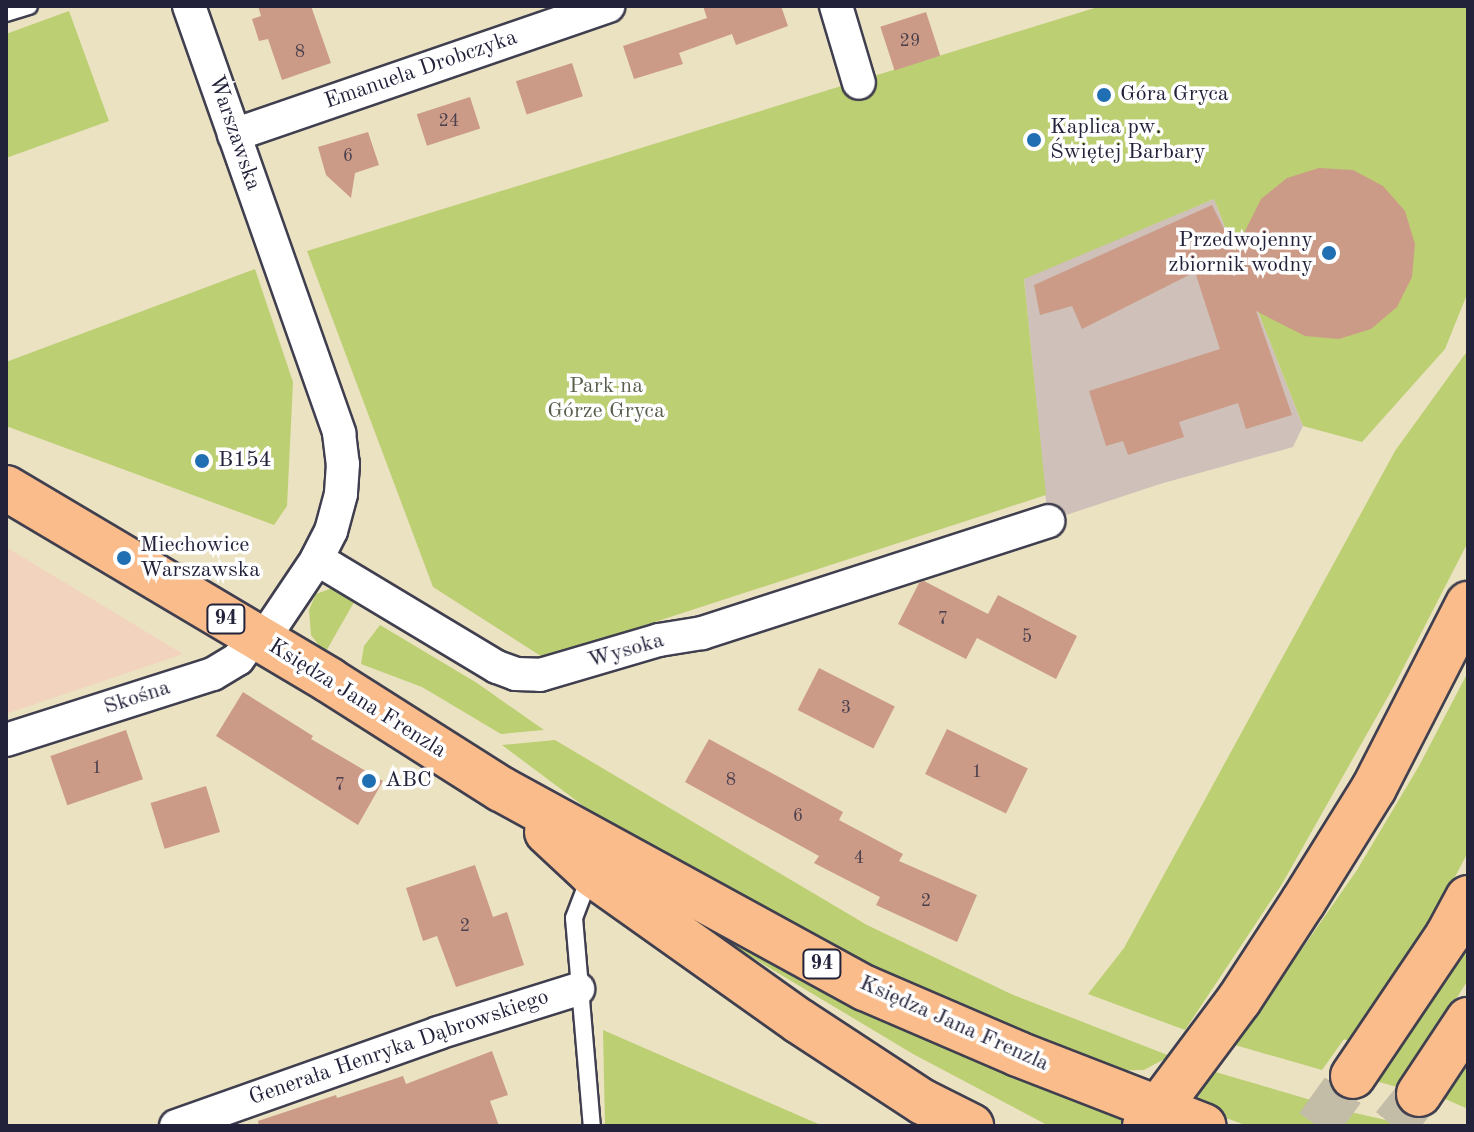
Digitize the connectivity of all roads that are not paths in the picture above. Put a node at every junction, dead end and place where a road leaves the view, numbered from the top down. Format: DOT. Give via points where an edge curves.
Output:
graph roads {
  1 [pos="29,6"];
  2 [pos="189,6"];
  3 [pos="608,6"];
  4 [pos="836,6"];
  5 [pos="6,13"];
  6 [pos="859,83"];
  7 [pos="234,135"];
  8 [pos="6,488"];
  9 [pos="1048,521"];
  10 [pos="317,559"];
  11 [pos="1468,604"];
  12 [pos="258,639"];
  13 [pos="6,740"];
  14 [pos="501,789"];
  15 [pos="592,874"];
  16 [pos="1468,898"];
  17 [pos="578,989"];
  18 [pos="1468,1020"];
  19 [pos="1353,1076"];
  20 [pos="1419,1094"];
  21 [pos="933,1114"];
  22 [pos="1151,1118"];
  23 [pos="176,1126"];
  24 [pos="592,1126"];
  25 [pos="971,1126"];
  26 [pos="1204,1126"];
  1 -- 5 [label="lane"];
  2 -- 7 [label="street, Warszawska"];
  3 -- 7 [label="street, Emanuela Drobczyka"];
  4 -- 6 [label="street"];
  7 -- 10 [label="street, Warszawska" via="339,433 343,464 336,516"];
  8 -- 12 [label="main road, Księdza Jana Frenzla / 94"];
  9 -- 10 [label="street, Wysoka" via="702,633 659,640 540,675 516,674 486,661"];
  10 -- 12 [label="street"];
  11 -- 22 [label="main road" via="1366,801 1239,1000"];
  12 -- 13 [label="street, Skośna" via="213,674"];
  12 -- 14 [label="main road, Księdza Jana Frenzla / 94"];
  14 -- 15 [label="main road, Księdza Jana Frenzla / 94"];
  14 -- 22 [label="main road, Księdza Jana Frenzla / 94" via="865,988"];
  15 -- 17 [label="lane" via="574,918"];
  15 -- 21 [label="main road, Księdza Jana Frenzla / 94"];
  16 -- 19 [label="main road"];
  17 -- 23 [label="street, Generała Henryka Dąbrowskiego"];
  17 -- 24 [label="lane"];
  18 -- 20 [label="main road"];
  21 -- 25 [label="main road, Księdza Jana Frenzla / 94"];
  22 -- 26 [label="main road, Księdza Jana Frenzla / 94"];
}
